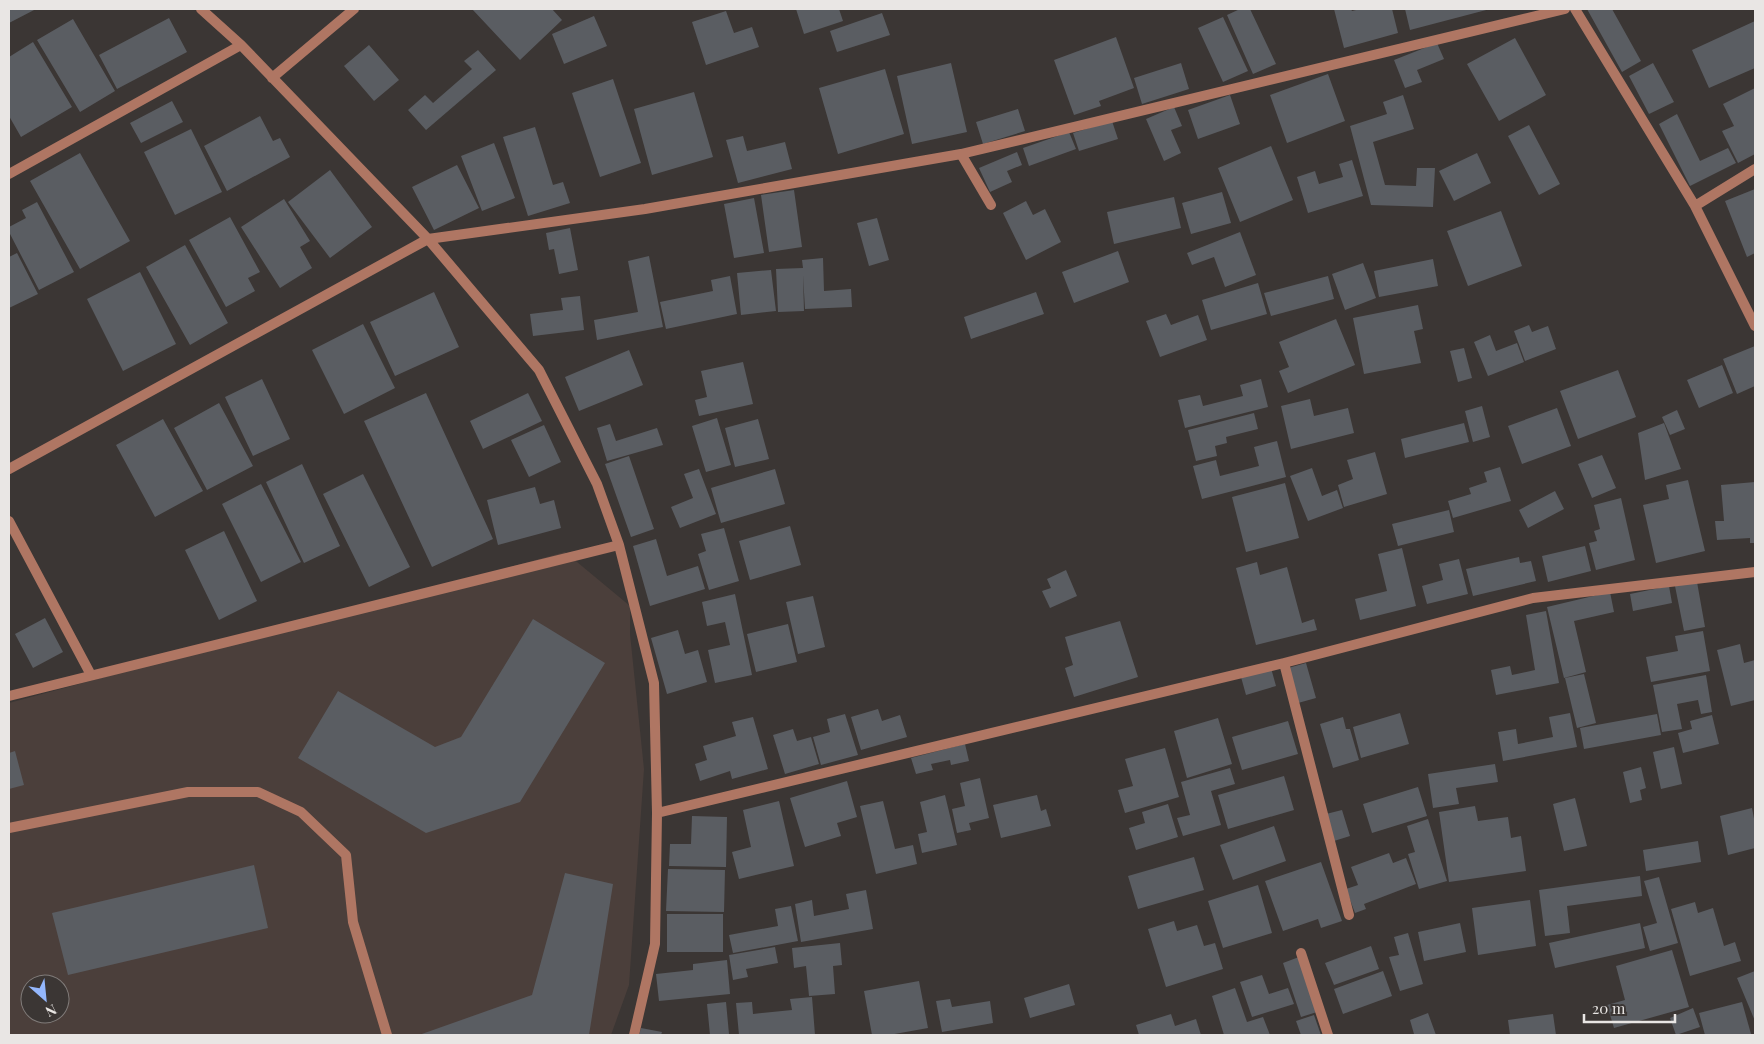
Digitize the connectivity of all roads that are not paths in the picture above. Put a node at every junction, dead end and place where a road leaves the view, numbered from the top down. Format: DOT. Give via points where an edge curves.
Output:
graph roads {
  1 [pos="201,9"];
  2 [pos="354,9"];
  3 [pos="1565,9"];
  4 [pos="1575,9"];
  5 [pos="241,45"];
  6 [pos="272,78"];
  7 [pos="961,154"];
  8 [pos="1755,169"];
  9 [pos="9,174"];
  10 [pos="991,205"];
  11 [pos="1695,206"];
  12 [pos="428,238"];
  13 [pos="1755,326"];
  14 [pos="9,469"];
  15 [pos="9,521"];
  16 [pos="619,545"];
  17 [pos="1755,572"];
  18 [pos="1284,663"];
  19 [pos="92,675"];
  20 [pos="9,696"];
  21 [pos="657,812"];
  22 [pos="9,828"];
  23 [pos="1349,915"];
  24 [pos="1302,952"];
  25 [pos="387,1035"];
  26 [pos="634,1035"];
  27 [pos="1328,1035"];
  1 -- 5 [label="street"];
  2 -- 6 [label="street"];
  3 -- 7 [label="street"];
  4 -- 11 [label="street"];
  5 -- 6 [label="street"];
  5 -- 9 [label="street"];
  6 -- 12 [label="street"];
  7 -- 10 [label="street"];
  7 -- 12 [label="street" via="645,209"];
  8 -- 11 [label="street"];
  11 -- 13 [label="street"];
  12 -- 14 [label="street"];
  12 -- 16 [label="street" via="539,370 597,484"];
  15 -- 19 [label="street"];
  16 -- 19 [label="street"];
  16 -- 21 [label="street" via="654,683"];
  17 -- 18 [label="street" via="1533,598"];
  18 -- 21 [label="street"];
  18 -- 23 [label="street"];
  19 -- 20 [label="street"];
  21 -- 26 [label="street" via="655,944"];
  22 -- 25 [label="street" via="188,792 258,792 301,812 346,855 352,922"];
  24 -- 27 [label="street"];
}
